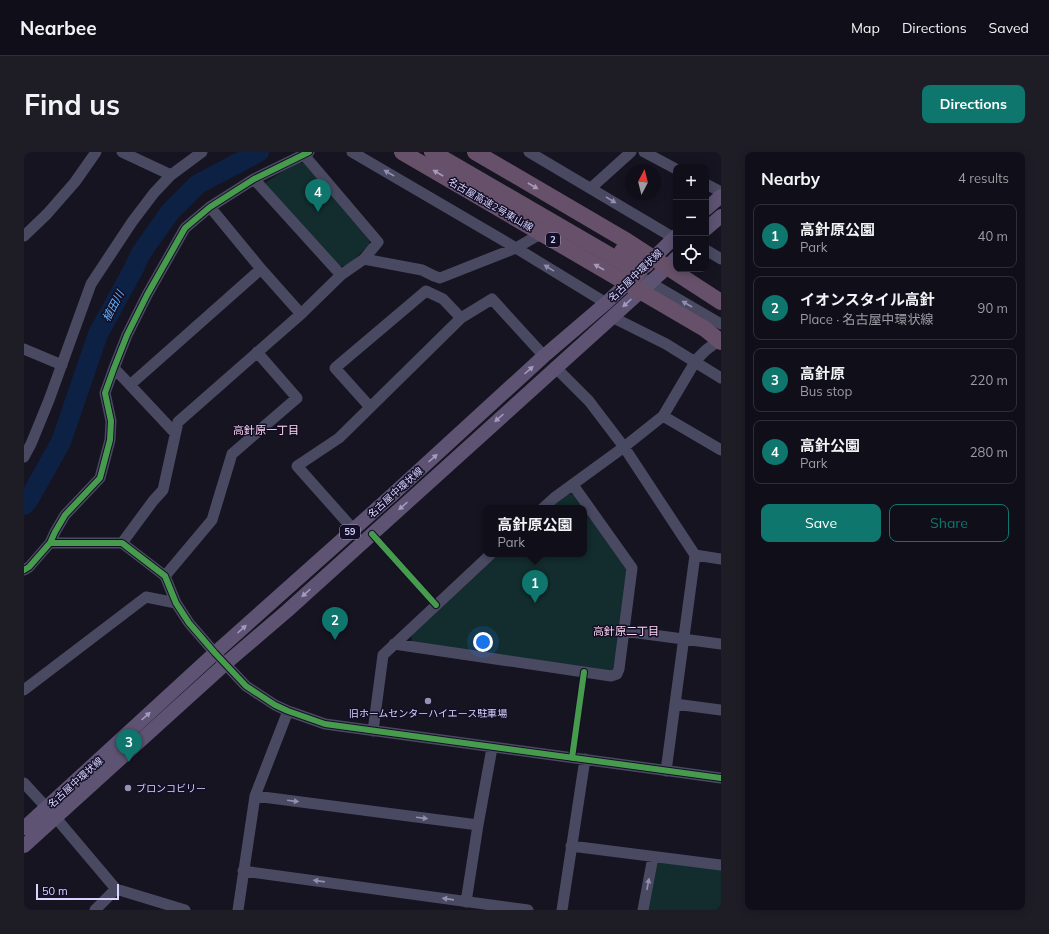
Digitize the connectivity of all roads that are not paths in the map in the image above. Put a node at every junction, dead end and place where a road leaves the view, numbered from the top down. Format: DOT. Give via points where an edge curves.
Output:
graph roads {
  1 [pos="96,152"];
  2 [pos="122,152"];
  3 [pos="202,152"];
  4 [pos="352,152"];
  5 [pos="402,152"];
  6 [pos="432,152"];
  7 [pos="454,152"];
  8 [pos="475,152"];
  9 [pos="529,152"];
  10 [pos="631,152"];
  11 [pos="644,152"];
  12 [pos="307,153"];
  13 [pos="673,167"];
  14 [pos="171,176"];
  15 [pos="254,179"];
  16 [pos="709,186"];
  17 [pos="591,188"];
  18 [pos="721,192"];
  19 [pos="721,196"];
  20 [pos="709,206"];
  21 [pos="210,207"];
  22 [pos="721,216"];
  23 [pos="709,226"];
  24 [pos="557,231"];
  25 [pos="24,236"];
  26 [pos="673,236"];
  27 [pos="673,239"];
  28 [pos="516,248"];
  29 [pos="608,248"];
  30 [pos="709,252"];
  31 [pos="364,259"];
  32 [pos="721,259"];
  33 [pos="673,261"];
  34 [pos="261,268"];
  35 [pos="660,273"];
  36 [pos="644,274"];
  37 [pos="341,275"];
  38 [pos="721,302"];
  39 [pos="606,303"];
  40 [pos="721,308"];
  41 [pos="301,314"];
  42 [pos="612,317"];
  43 [pos="460,318"];
  44 [pos="721,324"];
  45 [pos="705,329"];
  46 [pos="721,339"];
  47 [pos="721,342"];
  48 [pos="24,349"];
  49 [pos="257,352"];
  50 [pos="544,356"];
  51 [pos="694,362"];
  52 [pos="62,365"];
  53 [pos="555,367"];
  54 [pos="114,368"];
  55 [pos="721,378"];
  56 [pos="130,385"];
  57 [pos="370,407"];
  58 [pos="663,416"];
  59 [pos="175,433"];
  60 [pos="624,447"];
  61 [pos="721,450"];
  62 [pos="24,457"];
  63 [pos="573,485"];
  64 [pos="546,505"];
  65 [pos="354,529"];
  66 [pos="50,543"];
  67 [pos="122,543"];
  68 [pos="696,555"];
  69 [pos="488,557"];
  70 [pos="721,559"];
  71 [pos="24,570"];
  72 [pos="165,576"];
  73 [pos="176,603"];
  74 [pos="624,631"];
  75 [pos="684,639"];
  76 [pos="394,644"];
  77 [pos="721,644"];
  78 [pos="215,653"];
  79 [pos="225,664"];
  80 [pos="24,690"];
  81 [pos="675,704"];
  82 [pos="721,710"];
  83 [pos="288,711"];
  84 [pos="373,731"];
  85 [pos="492,748"];
  86 [pos="585,759"];
  87 [pos="666,771"];
  88 [pos="721,778"];
  89 [pos="24,783"];
  90 [pos="255,796"];
  91 [pos="51,813"];
  92 [pos="478,825"];
  93 [pos="24,828"];
  94 [pos="24,846"];
  95 [pos="572,846"];
  96 [pos="653,857"];
  97 [pos="721,865"];
  98 [pos="243,871"];
  99 [pos="116,889"];
  100 [pos="466,902"];
  101 [pos="95,910"];
  102 [pos="185,910"];
  103 [pos="238,910"];
  104 [pos="528,910"];
  105 [pos="562,910"];
  106 [pos="642,910"];
  1 -- 25 [label="street" via="48,214"];
  2 -- 14 [label="street"];
  3 -- 14 [label="street"];
  28 -- 4 [label="street, one-way"];
  45 -- 5 [label="highway, 名古屋高速2号東山線 / 2, one-way, bridge"];
  6 -- 29 [label="highway"];
  7 -- 29 [label="highway"];
  8 -- 38 [label="highway, one-way, bridge" via="627,241"];
  9 -- 17 [label="street"];
  10 -- 17 [label="street"];
  11 -- 13 [label="street"];
  12 -- 15 [label="street"];
  12 -- 31 [label="street" via="378,242"];
  14 -- 52 [label="street" via="136,216 91,284"];
  15 -- 21 [label="street"];
  15 -- 37 [label="street"];
  16 -- 18 [label="street"];
  17 -- 26 [label="street, one-way"];
  19 -- 20 [label="main road"];
  21 -- 34 [label="street"];
  21 -- 54 [label="street" via="184,228 147,295"];
  22 -- 23 [label="main road"];
  24 -- 28 [label="street" via="535,237"];
  27 -- 36 [label="main road, 名古屋中環状線 / 59"];
  28 -- 31 [label="street" via="440,278 422,270"];
  39 -- 28 [label="street, one-way"];
  29 -- 36 [label="highway" via="625,264"];
  30 -- 32 [label="street"];
  31 -- 37 [label="street"];
  33 -- 35 [label="main road, 名古屋中環状線 / 59"];
  34 -- 41 [label="street"];
  34 -- 56 [label="street"];
  35 -- 36 [label="main road, 名古屋中環状線 / 59"];
  35 -- 40 [label="street"];
  36 -- 39 [label="main road, 名古屋中環状線 / 59"];
  36 -- 42 [label="main road, 名古屋中環状線 / 59, one-way"];
  44 -- 36 [label="street, one-way"];
  37 -- 41 [label="street"];
  39 -- 50 [label="main road, 名古屋中環状線 / 59"];
  41 -- 49 [label="street"];
  42 -- 51 [label="street" via="666,344"];
  42 -- 53 [label="main road, 名古屋中環状線 / 59"];
  43 -- 50 [label="street" via="492,299"];
  43 -- 57 [label="street"];
  43 -- 57 [label="street" via="443,299 426,291 335,368"];
  45 -- 46 [label="highway, bridge"];
  45 -- 47 [label="highway, bridge"];
  46 -- 51 [label="street"];
  48 -- 52 [label="street"];
  49 -- 59 [label="street" via="178,422"];
  49 -- 72 [label="street" via="297,398 232,454 212,520"];
  65 -- 50 [label="main road, 名古屋中環状線 / 59, one-way"];
  51 -- 55 [label="street"];
  51 -- 58 [label="street"];
  52 -- 62 [label="street"];
  53 -- 60 [label="street" via="588,401"];
  53 -- 79 [label="main road, 名古屋中環状線 / 59, one-way"];
  54 -- 56 [label="street"];
  54 -- 66 [label="street" via="105,393 111,421 110,440 100,478 65,515"];
  56 -- 59 [label="street"];
  57 -- 65 [label="street" via="339,438 297,466"];
  58 -- 60 [label="street"];
  58 -- 61 [label="street"];
  59 -- 67 [label="street" via="163,490"];
  60 -- 63 [label="street"];
  60 -- 68 [label="street"];
  63 -- 64 [label="street"];
  63 -- 74 [label="street" via="632,568"];
  78 -- 65 [label="main road, 名古屋中環状線 / 59, one-way"];
  66 -- 67 [label="street"];
  66 -- 71 [label="street"];
  67 -- 72 [label="street"];
  68 -- 70 [label="street"];
  68 -- 75 [label="street"];
  69 -- 76 [label="street"];
  72 -- 73 [label="street"];
  73 -- 78 [label="street" via="189,623"];
  73 -- 80 [label="street" via="146,597"];
  74 -- 75 [label="street"];
  74 -- 76 [label="street" via="619,669 617,674 611,676"];
  75 -- 77 [label="street"];
  75 -- 81 [label="street"];
  76 -- 84 [label="street" via="382,655"];
  78 -- 79 [label="street"];
  91 -- 78 [label="main road, 名古屋中環状線 / 59, one-way"];
  79 -- 83 [label="street" via="246,686 274,705"];
  79 -- 91 [label="main road, 名古屋中環状線 / 59" via="109,768"];
  81 -- 82 [label="street"];
  81 -- 87 [label="street"];
  83 -- 84 [label="street" via="324,724"];
  83 -- 90 [label="street"];
  84 -- 85 [label="street"];
  85 -- 86 [label="street"];
  85 -- 92 [label="street"];
  86 -- 87 [label="street"];
  86 -- 95 [label="street"];
  87 -- 88 [label="street"];
  89 -- 91 [label="street"];
  90 -- 92 [label="street, one-way"];
  90 -- 98 [label="street"];
  91 -- 93 [label="main road, 名古屋中環状線 / 59"];
  91 -- 94 [label="main road, 名古屋中環状線 / 59"];
  91 -- 99 [label="street"];
  92 -- 100 [label="street"];
  95 -- 96 [label="street"];
  95 -- 105 [label="street"];
  96 -- 97 [label="street"];
  106 -- 96 [label="street, one-way"];
  100 -- 98 [label="street, one-way"];
  98 -- 103 [label="street"];
  99 -- 101 [label="street"];
  99 -- 102 [label="street"];
  100 -- 104 [label="street"];
}
